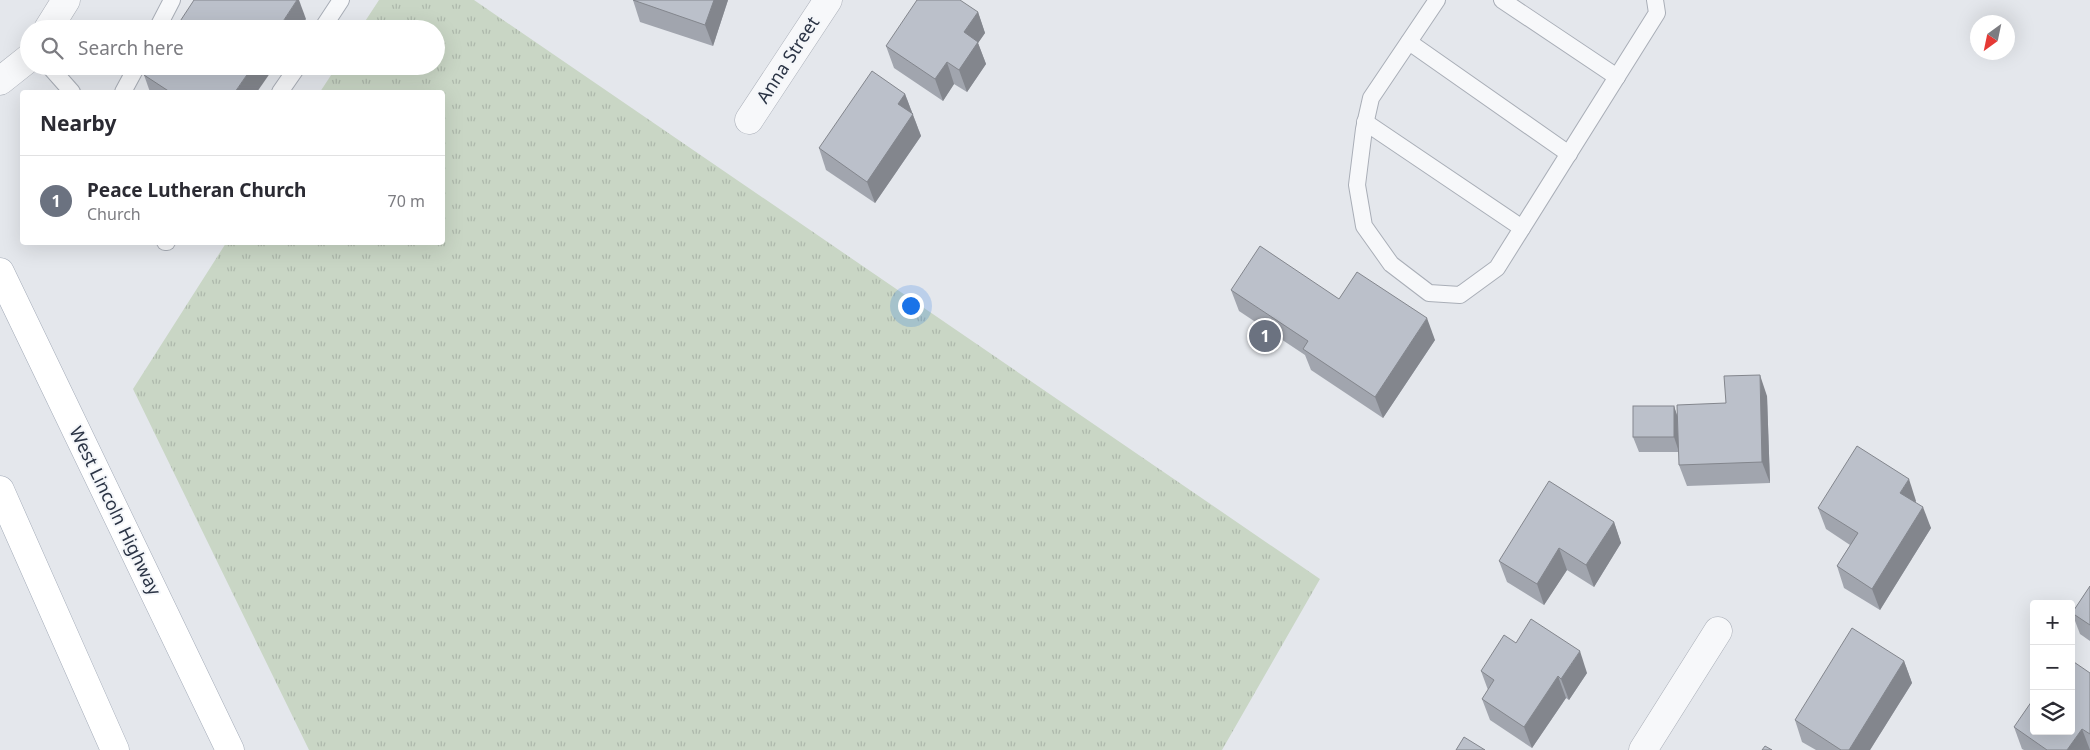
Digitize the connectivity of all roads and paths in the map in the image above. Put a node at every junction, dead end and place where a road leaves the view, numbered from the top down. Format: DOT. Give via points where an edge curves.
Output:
graph roads {
  1 [pos="66,0"];
  2 [pos="172,0"];
  3 [pos="341,0"];
  4 [pos="828,0"];
  5 [pos="1437,0"];
  6 [pos="1502,0"];
  7 [pos="1655,0"];
  8 [pos="54,20"];
  9 [pos="162,20"];
  10 [pos="328,20"];
  11 [pos="1409,42"];
  12 [pos="20,65"];
  13 [pos="57,75"];
  14 [pos="132,75"];
  15 [pos="292,75"];
  16 [pos="1617,77"];
  17 [pos="0,82"];
  18 [pos="70,90"];
  19 [pos="124,90"];
  20 [pos="281,90"];
  21 [pos="749,120"];
  22 [pos="1365,122"];
  23 [pos="1569,154"];
  24 [pos="1522,228"];
  25 [pos="0,272"];
  26 [pos="0,490"];
  27 [pos="1718,631"];
  28 [pos="115,750"];
  29 [pos="230,750"];
  30 [pos="1643,750"];
  1 -- 8 [label="street"];
  2 -- 9 [label="lane"];
  3 -- 10 [label="lane"];
  4 -- 21 [label="street, Anna Street"];
  5 -- 11 [label="lane"];
  6 -- 16 [label="lane"];
  7 -- 16 [label="lane" via="1657,13"];
  11 -- 22 [label="lane" via="1370,98"];
  11 -- 23 [label="lane"];
  12 -- 17 [label="street"];
  13 -- 18 [label="lane"];
  14 -- 19 [label="lane"];
  15 -- 20 [label="lane"];
  16 -- 23 [label="lane"];
  22 -- 24 [label="lane"];
  22 -- 24 [label="lane" via="1357,185 1364,226 1391,264 1429,293 1460,295 1498,268"];
  23 -- 24 [label="lane"];
  25 -- 29 [label="main road, West Lincoln Highway"];
  26 -- 28 [label="main road"];
  27 -- 30 [label="street"];
}
